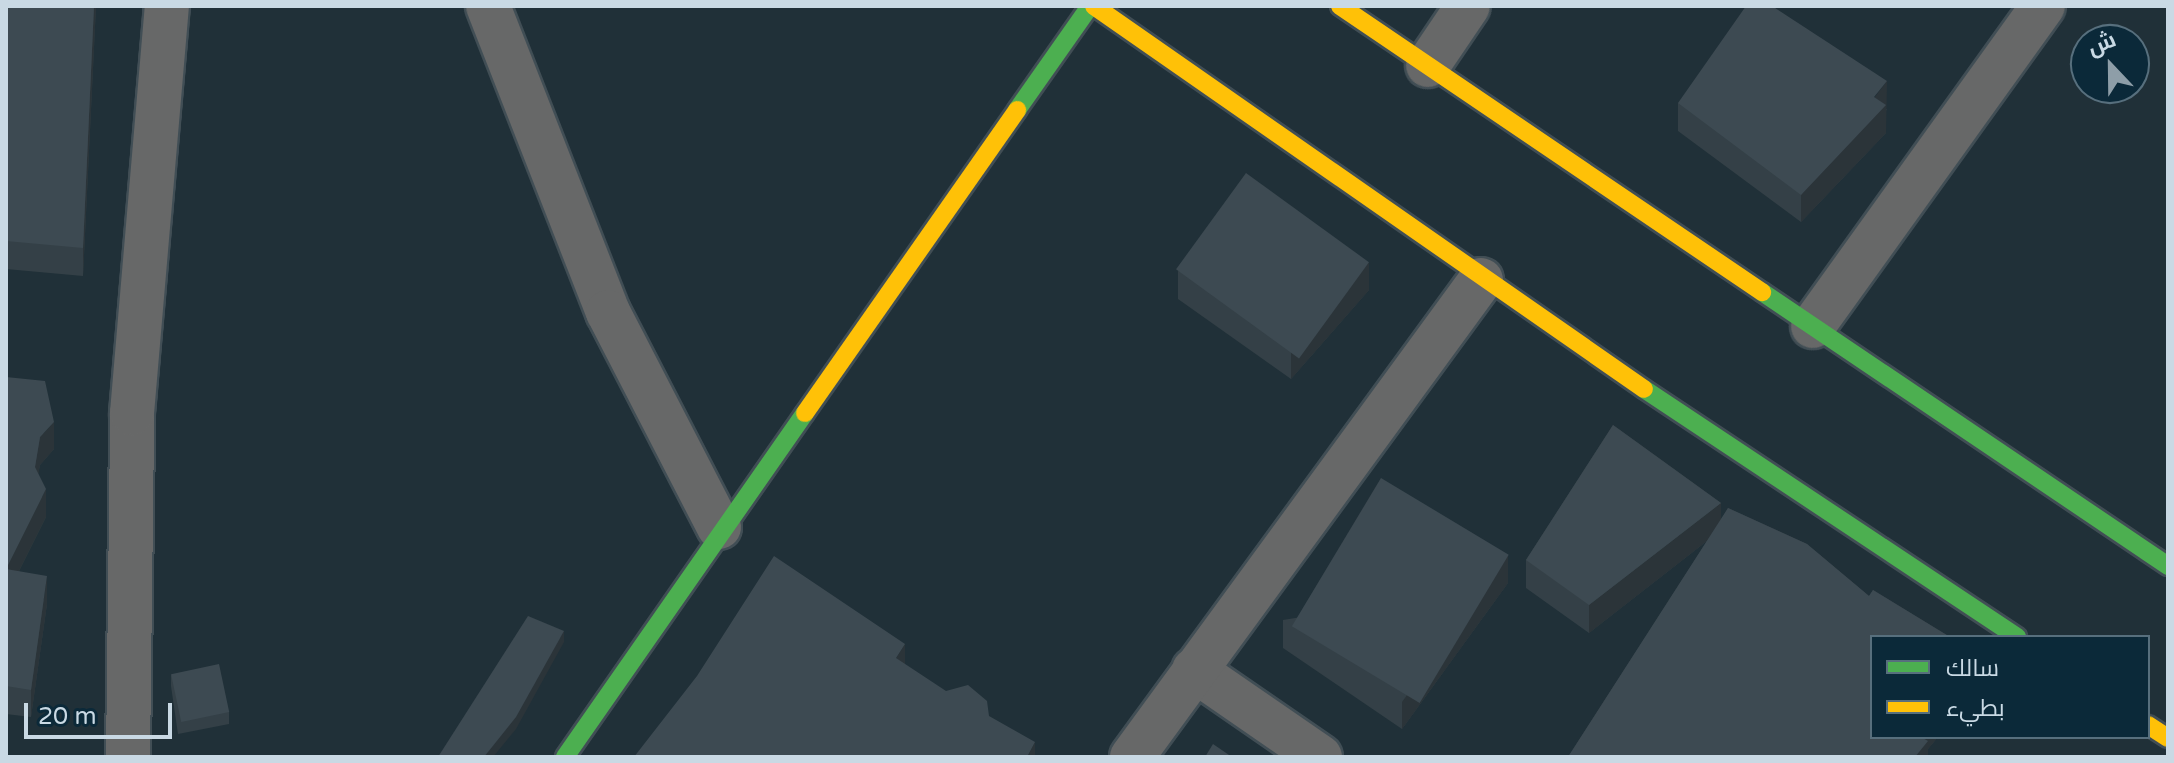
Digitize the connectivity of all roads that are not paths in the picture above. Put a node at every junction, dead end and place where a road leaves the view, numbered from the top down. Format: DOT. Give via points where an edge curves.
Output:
graph roads {
  1 [pos="167,6"];
  2 [pos="488,6"];
  3 [pos="1092,6"];
  4 [pos="1340,6"];
  5 [pos="1468,6"];
  6 [pos="2043,6"];
  7 [pos="1428,65"];
  8 [pos="1481,280"];
  9 [pos="1813,326"];
  10 [pos="719,527"];
  11 [pos="2168,566"];
  12 [pos="2014,635"];
  13 [pos="1194,670"];
  14 [pos="2150,726"];
  15 [pos="2168,738"];
  16 [pos="128,757"];
  17 [pos="565,757"];
  18 [pos="1132,757"];
  19 [pos="1320,757"];
  1 -- 16 [label="street" via="132,413"];
  2 -- 10 [label="street" via="608,312"];
  3 -- 8 [label="street"];
  3 -- 10 [label="street"];
  4 -- 7 [label="street"];
  5 -- 7 [label="street"];
  6 -- 9 [label="street"];
  7 -- 9 [label="street"];
  8 -- 12 [label="street"];
  8 -- 13 [label="street"];
  9 -- 11 [label="street"];
  10 -- 17 [label="street"];
  13 -- 18 [label="street"];
  13 -- 19 [label="street"];
  14 -- 15 [label="street"];
}
